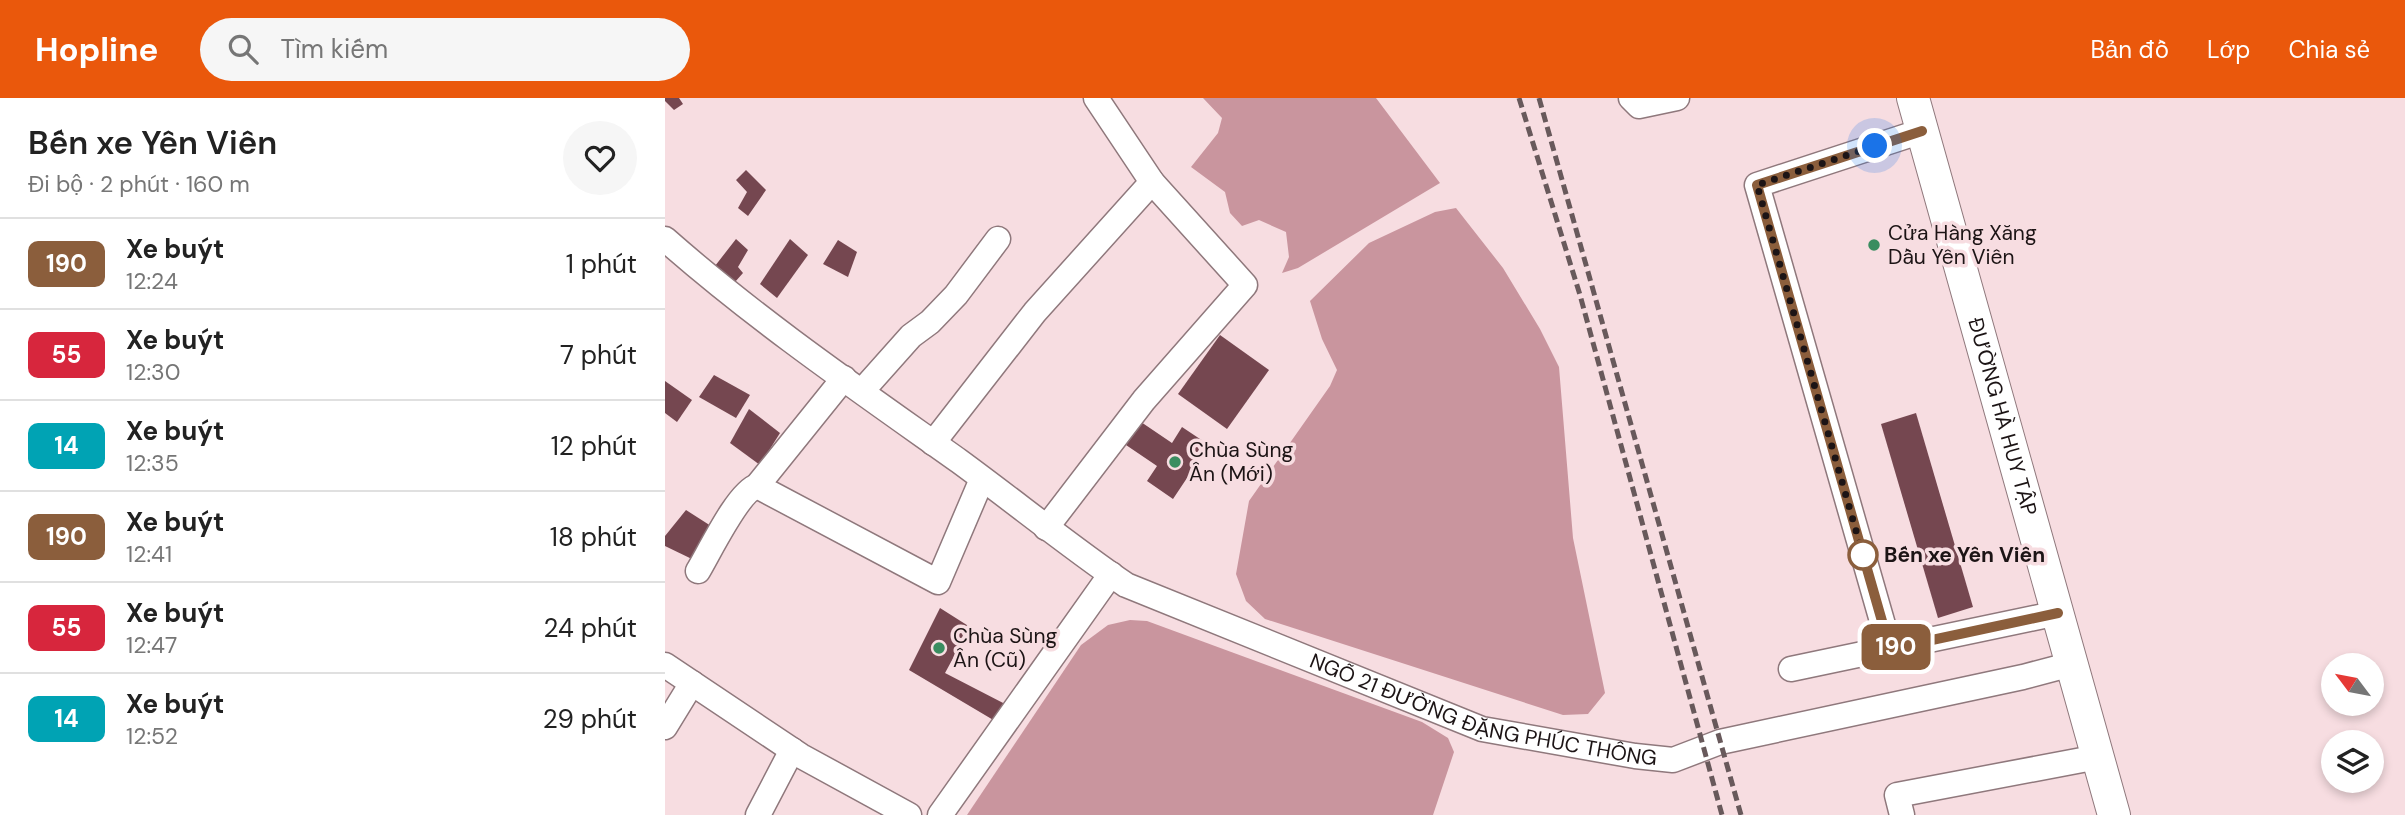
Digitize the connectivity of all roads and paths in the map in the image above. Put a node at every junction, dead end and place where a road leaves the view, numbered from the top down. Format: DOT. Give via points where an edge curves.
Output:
graph roads {
  1 [pos="1096,98"];
  2 [pos="1631,98"];
  3 [pos="1677,98"];
  4 [pos="1913,98"];
  5 [pos="1922,131"];
  6 [pos="1152,182"];
  7 [pos="998,239"];
  8 [pos="666,242"];
  9 [pos="853,385"];
  10 [pos="933,443"];
  11 [pos="982,479"];
  12 [pos="757,486"];
  13 [pos="1046,528"];
  14 [pos="698,571"];
  15 [pos="1111,574"];
  16 [pos="2058,613"];
  17 [pos="1890,649"];
  18 [pos="2072,664"];
  19 [pos="665,665"];
  20 [pos="1791,669"];
  21 [pos="692,683"];
  22 [pos="665,727"];
  23 [pos="792,750"];
  24 [pos="2098,757"];
  25 [pos="758,815"];
  26 [pos="909,815"];
  27 [pos="940,815"];
  28 [pos="1902,815"];
  29 [pos="2114,815"];
  1 -- 6 [label="street"];
  2 -- 3 [label="street" via="1639,106"];
  4 -- 5 [label="main road, ĐƯỜNG HÀ HUY TẬP"];
  5 -- 16 [label="main road, ĐƯỜNG HÀ HUY TẬP"];
  5 -- 17 [label="street" via="1757,185"];
  6 -- 10 [label="street" via="1035,312"];
  6 -- 13 [label="street" via="1245,285 1144,400"];
  7 -- 9 [label="street" via="930,322"];
  8 -- 9 [label="street, NGÕ 21 ĐƯỜNG ĐẶNG PHÚC THÔNG"];
  9 -- 10 [label="street, NGÕ 21 ĐƯỜNG ĐẶNG PHÚC THÔNG"];
  9 -- 12 [label="street"];
  10 -- 11 [label="street, NGÕ 21 ĐƯỜNG ĐẶNG PHÚC THÔNG"];
  11 -- 12 [label="street" via="938,582"];
  11 -- 13 [label="street, NGÕ 21 ĐƯỜNG ĐẶNG PHÚC THÔNG"];
  12 -- 14 [label="street" via="740,499"];
  13 -- 15 [label="street, NGÕ 21 ĐƯỜNG ĐẶNG PHÚC THÔNG"];
  15 -- 18 [label="street, NGÕ 21 ĐƯỜNG ĐẶNG PHÚC THÔNG" via="1139,590 1482,729 1673,760 1720,742"];
  15 -- 27 [label="street"];
  16 -- 17 [label="street"];
  16 -- 18 [label="main road, ĐƯỜNG HÀ HUY TẬP"];
  17 -- 20 [label="street"];
  18 -- 24 [label="main road, ĐƯỜNG HÀ HUY TẬP"];
  19 -- 21 [label="street"];
  21 -- 22 [label="street"];
  21 -- 23 [label="street"];
  23 -- 25 [label="street"];
  23 -- 26 [label="street"];
  24 -- 28 [label="street" via="1897,795"];
  24 -- 29 [label="main road, ĐƯỜNG HÀ HUY TẬP"];
}
